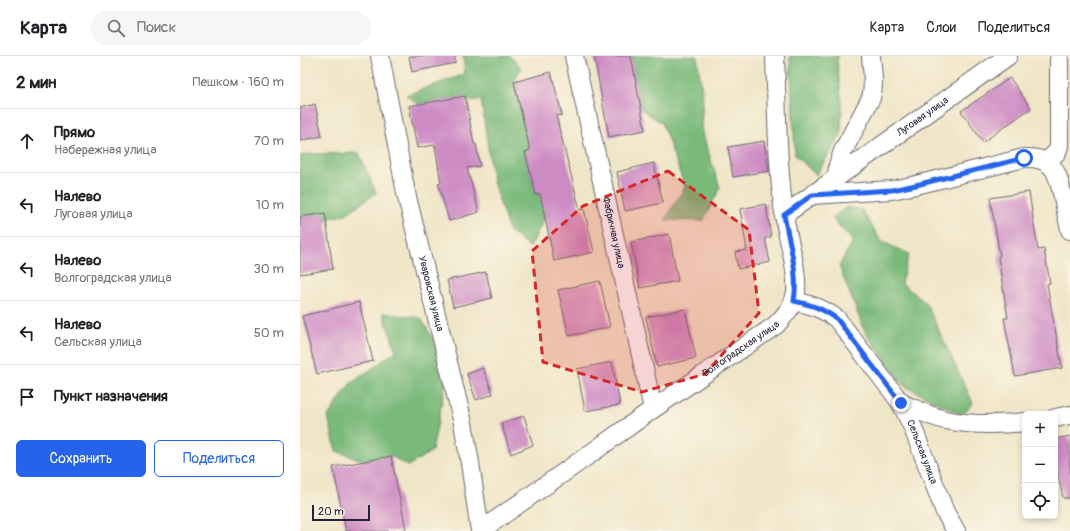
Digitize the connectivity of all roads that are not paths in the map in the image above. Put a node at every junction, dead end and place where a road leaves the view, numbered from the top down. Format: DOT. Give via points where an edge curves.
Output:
graph roads {
  1 [pos="380,56"];
  2 [pos="574,56"];
  3 [pos="775,56"];
  4 [pos="871,56"];
  5 [pos="1008,56"];
  6 [pos="1059,59"];
  7 [pos="1046,162"];
  8 [pos="837,177"];
  9 [pos="812,195"];
  10 [pos="784,215"];
  11 [pos="1070,230"];
  12 [pos="794,301"];
  13 [pos="901,403"];
  14 [pos="653,409"];
  15 [pos="1070,415"];
  16 [pos="1058,417"];
  17 [pos="1022,422"];
  18 [pos="480,531"];
  19 [pos="956,531"];
  1 -- 18 [label="street, Уваровская улица" via="406,193 463,423"];
  2 -- 14 [label="street, Фабричная улица"];
  3 -- 10 [label="street, Волгоградская улица" via="779,167"];
  4 -- 8 [label="street" via="873,91 843,151"];
  5 -- 8 [label="street, Луговая улица"];
  6 -- 7 [label="street" via="1059,146 1057,152"];
  7 -- 9 [label="street" via="1036,158 1024,158 898,189"];
  7 -- 11 [label="street" via="1055,170 1059,180"];
  8 -- 9 [label="street, Луговая улица"];
  9 -- 10 [label="street, Луговая улица"];
  10 -- 12 [label="street, Волгоградская улица" via="795,276"];
  12 -- 13 [label="street, Сельская улица" via="812,305 837,319"];
  12 -- 14 [label="street, Волгоградская улица" via="776,325"];
  13 -- 17 [label="street" via="944,420 970,424"];
  13 -- 19 [label="street, Сельская улица" via="945,512"];
  14 -- 18 [label="street, Волгоградская улица"];
  15 -- 16 [label="street"];
}
